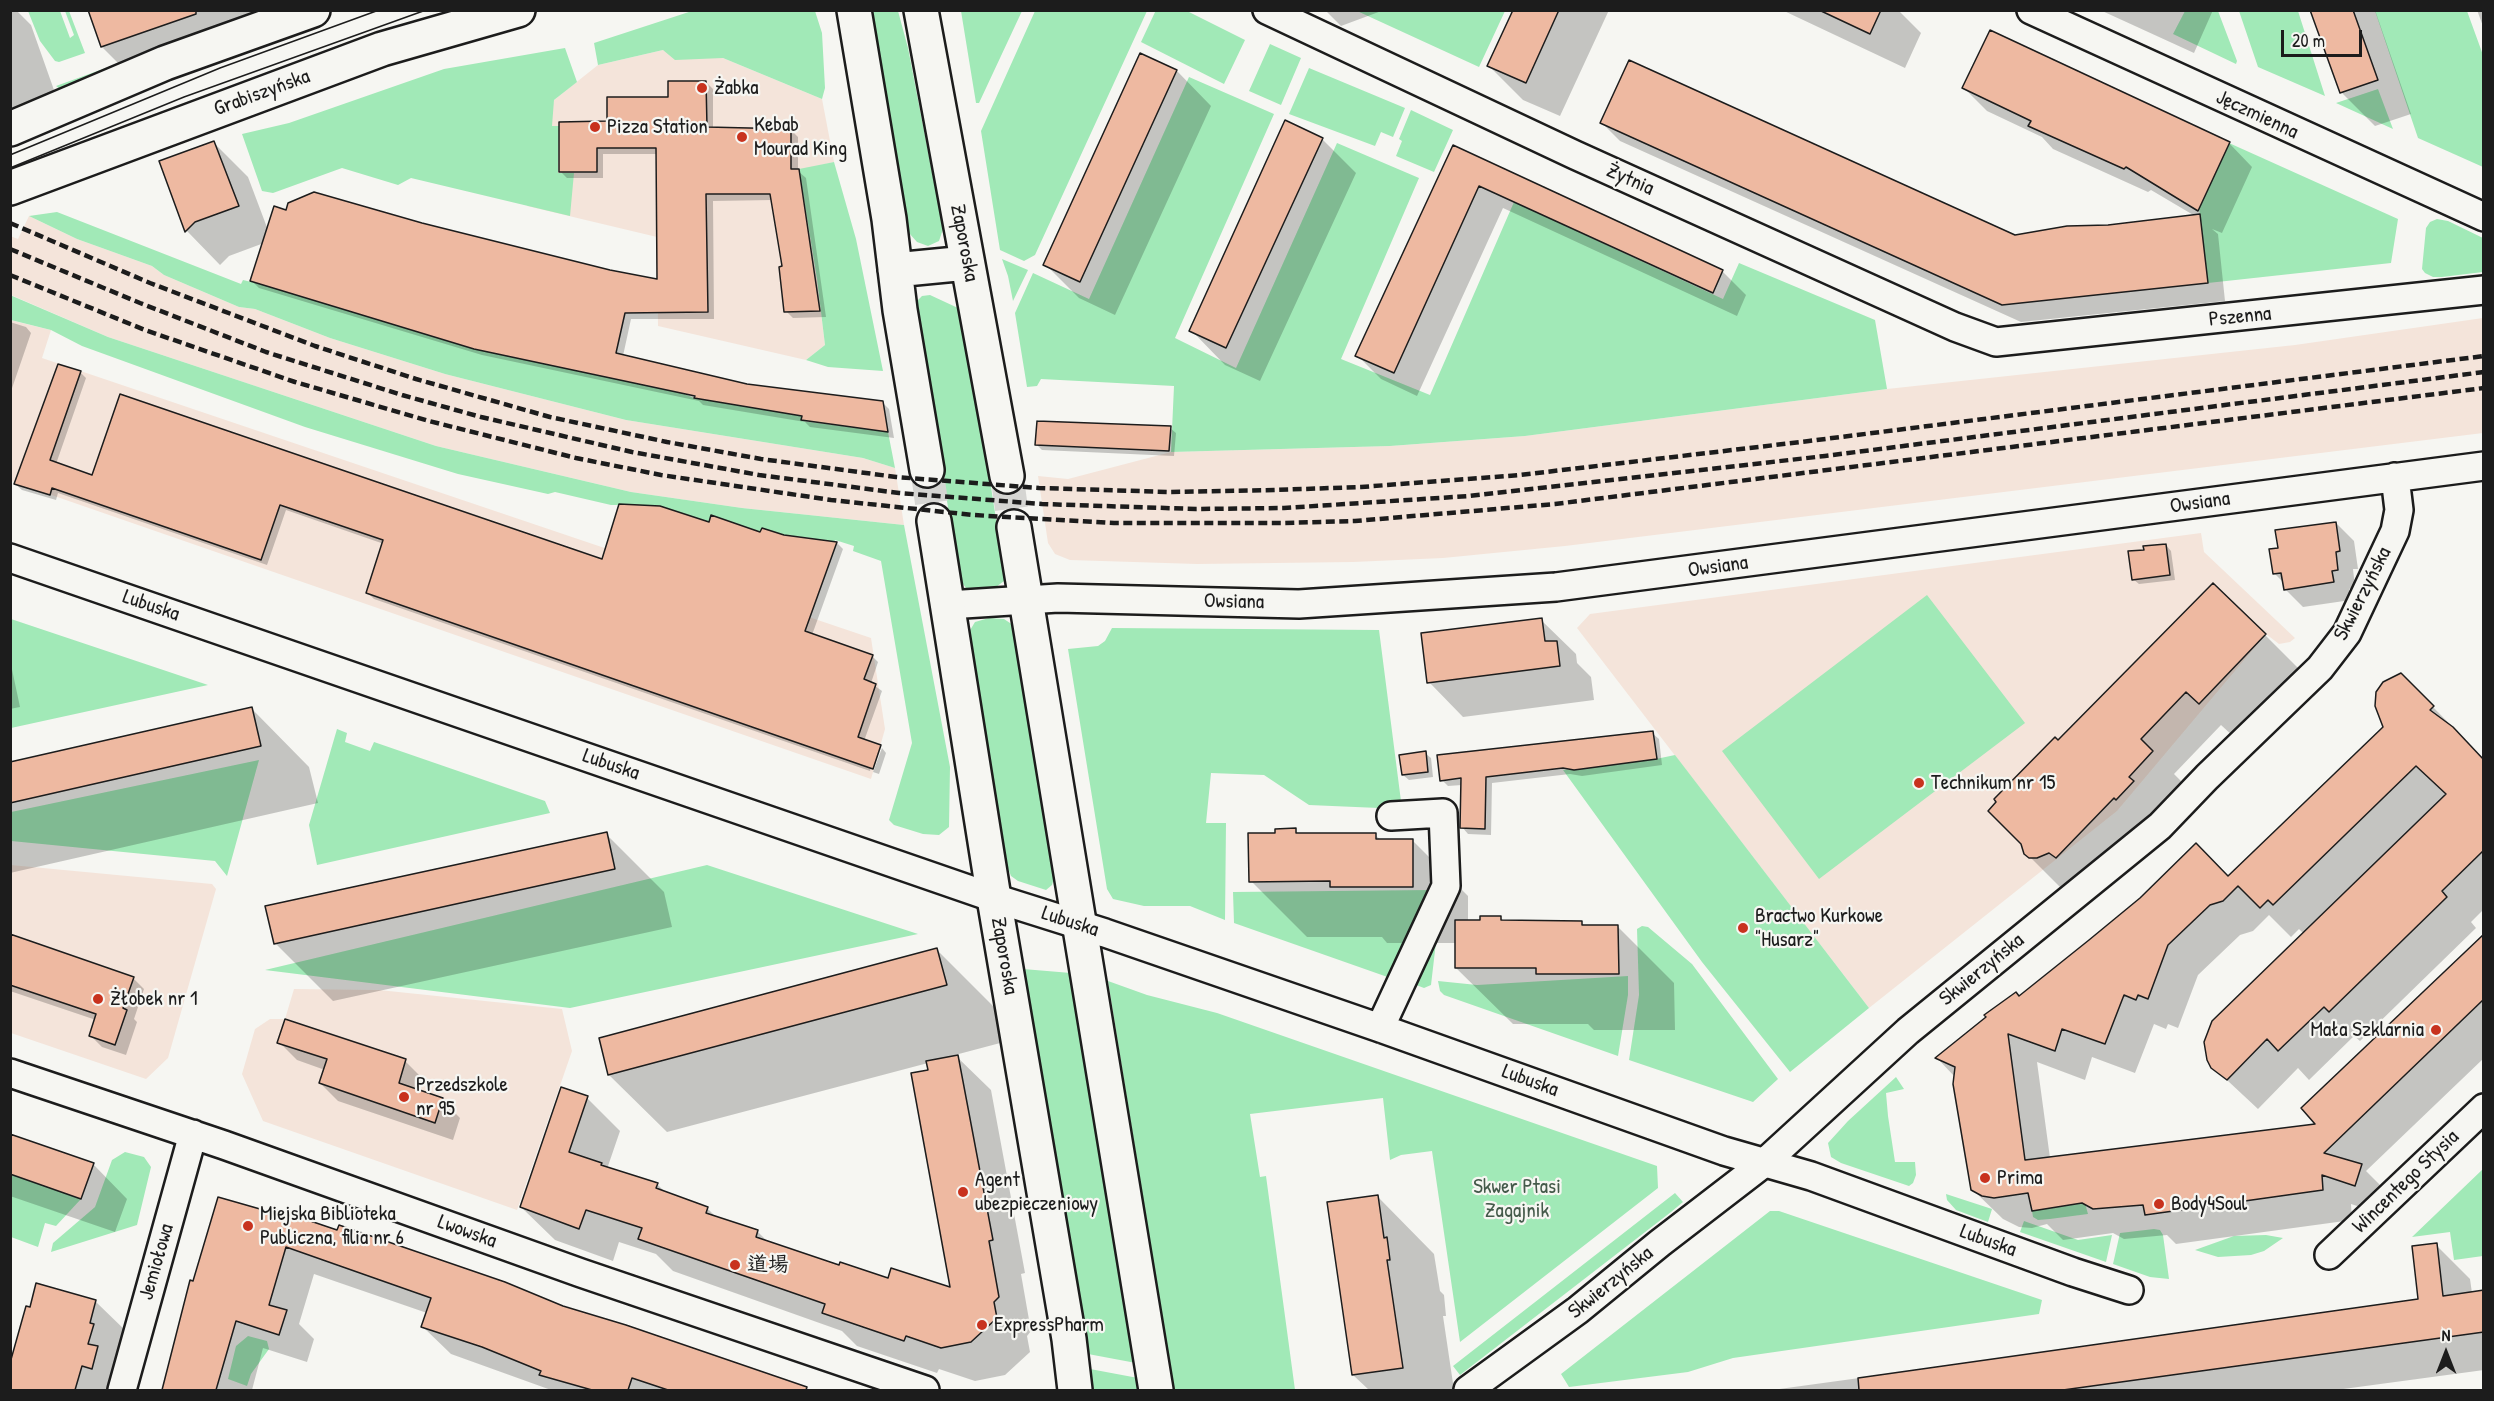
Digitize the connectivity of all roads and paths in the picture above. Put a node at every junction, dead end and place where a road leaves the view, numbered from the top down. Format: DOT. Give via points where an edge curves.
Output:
graph roads {
  1 [pos="313,10"];
  2 [pos="518,10"];
  3 [pos="854,10"];
  4 [pos="921,10"];
  5 [pos="1267,10"];
  6 [pos="2031,10"];
  7 [pos="10,129"];
  8 [pos="10,188"];
  9 [pos="2484,217"];
  10 [pos="967,263"];
  11 [pos="895,270"];
  12 [pos="2484,290"];
  13 [pos="1996,342"];
  14 [pos="2484,466"];
  15 [pos="927,470"];
  16 [pos="1007,476"];
  17 [pos="2395,477"];
  18 [pos="934,520"];
  19 [pos="1014,527"];
  20 [pos="10,558"];
  21 [pos="1027,599"];
  22 [pos="948,604"];
  23 [pos="1391,816"];
  24 [pos="994,898"];
  25 [pos="1079,924"];
  26 [pos="1380,1028"];
  27 [pos="10,1073"];
  28 [pos="2484,1108"];
  29 [pos="194,1134"];
  30 [pos="1764,1163"];
  31 [pos="2329,1255"];
  32 [pos="2129,1290"];
  33 [pos="122,1390"];
  34 [pos="925,1390"];
  35 [pos="1075,1390"];
  36 [pos="1156,1390"];
  37 [pos="1468,1390"];
  1 -- 7 [label="main road" via="165,63"];
  2 -- 8 [label="main road, Grabiszyńska" via="382,49"];
  3 -- 11 [label="main road"];
  4 -- 10 [label="main road, Zaporoska"];
  5 -- 13 [label="street, Żytnia" via="1575,155"];
  6 -- 9 [label="street, Jęczmienna"];
  10 -- 11 [label="main road"];
  10 -- 16 [label="main road, Zaporoska"];
  11 -- 15 [label="main road"];
  12 -- 13 [label="street, Pszenna"];
  14 -- 17 [label="street, Owsiana"];
  17 -- 21 [label="street, Owsiana" via="1556,587 1299,604"];
  17 -- 30 [label="street, Skwierzyńska" via="2399,510 2395,531 2347,633 2320,668 2160,826 1908,1031"];
  18 -- 22 [label="main road, Zaporoska"];
  19 -- 21 [label="main road"];
  20 -- 24 [label="street, Lubuska"];
  21 -- 22 [label="street, Owsiana"];
  21 -- 25 [label="main road"];
  22 -- 24 [label="main road, Zaporoska"];
  23 -- 26 [label="street" via="1443,813 1446,886"];
  24 -- 25 [label="street, Lubuska"];
  24 -- 35 [label="main road, Zaporoska"];
  25 -- 26 [label="street, Lubuska"];
  25 -- 36 [label="main road"];
  26 -- 30 [label="street, Lubuska"];
  27 -- 29 [label="street, Lwowska"];
  28 -- 31 [label="street, Wincentego Stysia"];
  29 -- 33 [label="street, Jemiołowa"];
  29 -- 34 [label="street, Lwowska" via="592,1277"];
  30 -- 32 [label="street, Lubuska" via="1811,1176"];
  30 -- 37 [label="street, Skwierzyńska" via="1578,1310"];
}
